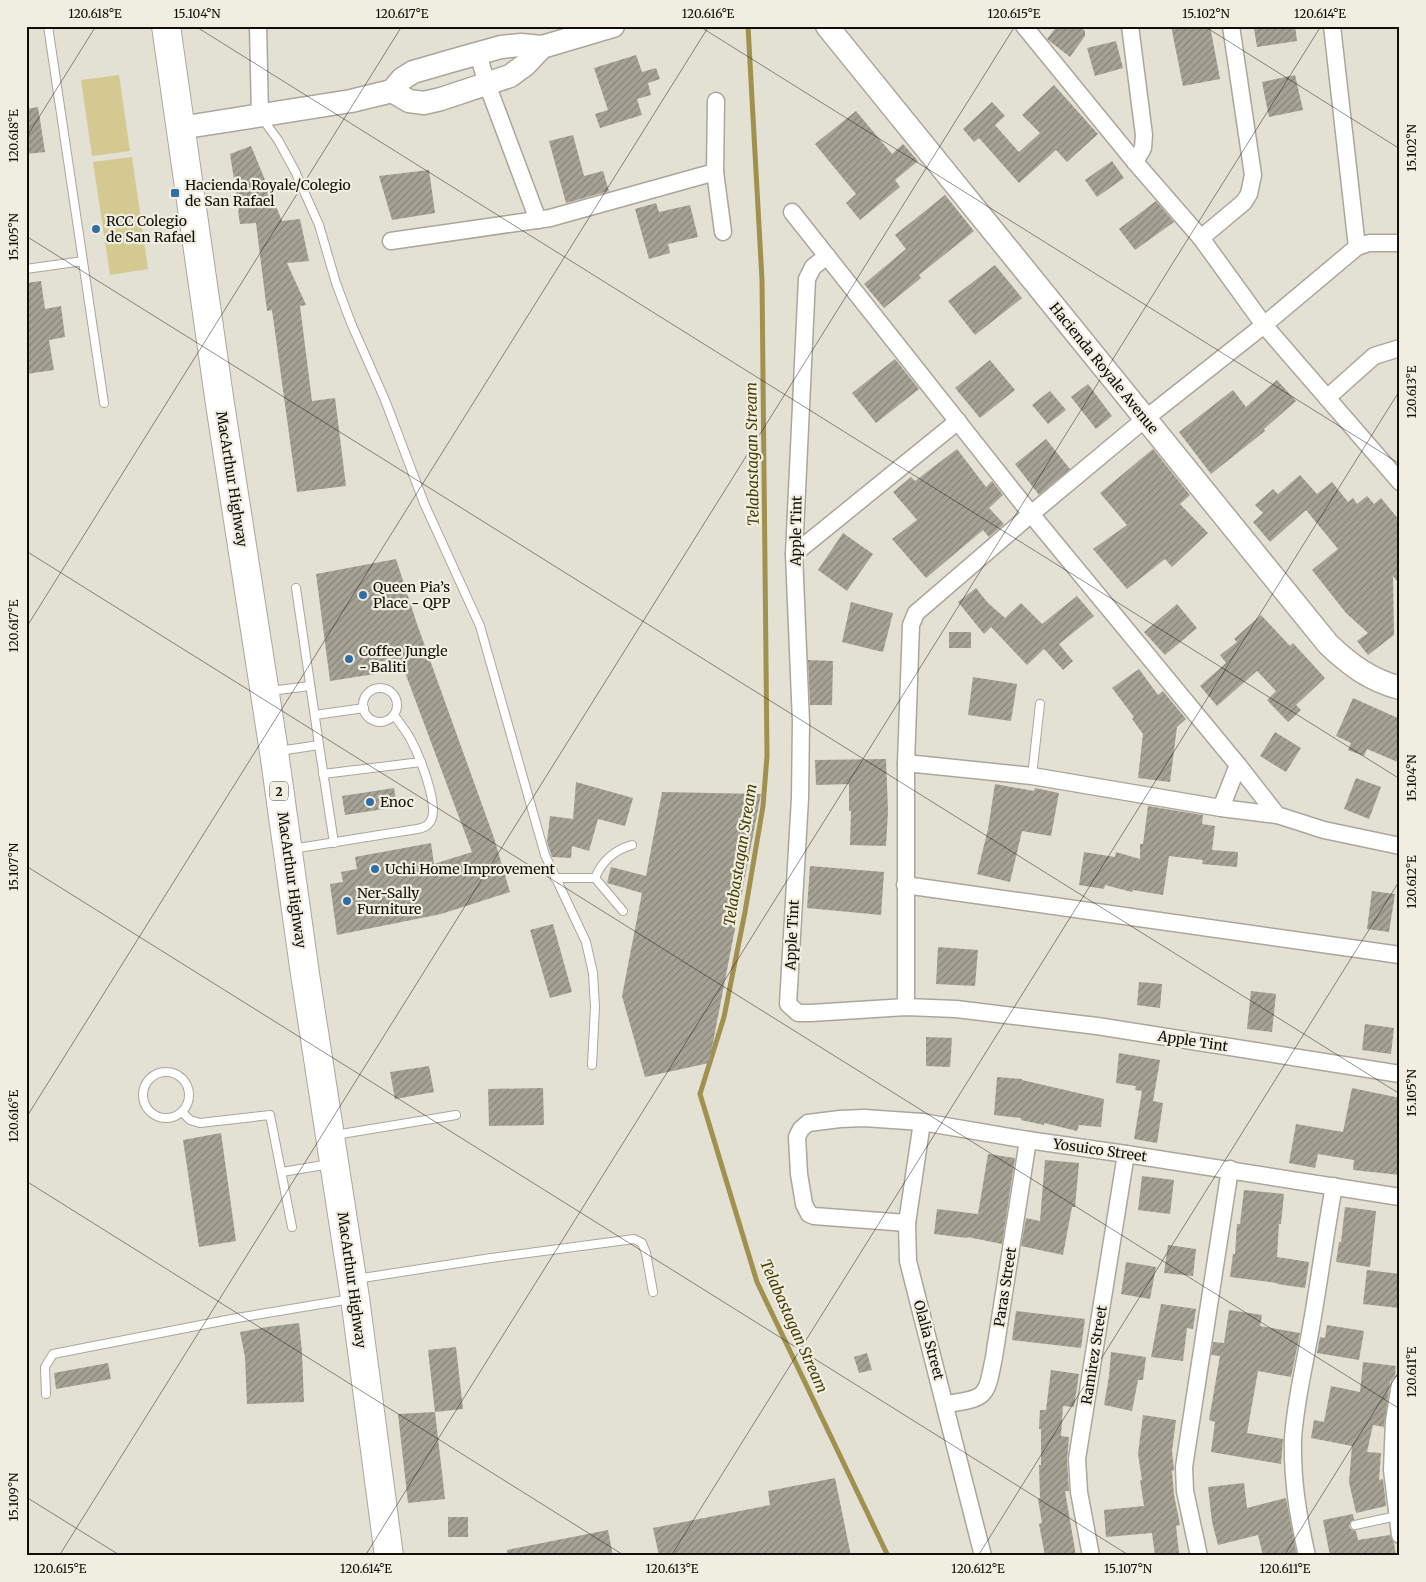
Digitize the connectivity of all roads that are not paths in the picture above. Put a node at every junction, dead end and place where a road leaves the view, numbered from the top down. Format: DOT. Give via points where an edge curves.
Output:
graph roads {
  1 [pos="48,26"];
  2 [pos="166,26"];
  3 [pos="258,26"];
  4 [pos="613,26"];
  5 [pos="827,26"];
  6 [pos="1024,26"];
  7 [pos="1130,26"];
  8 [pos="1231,26"];
  9 [pos="1332,26"];
  10 [pos="542,47"];
  11 [pos="478,54"];
  12 [pos="487,84"];
  13 [pos="392,91"];
  14 [pos="716,101"];
  15 [pos="260,116"];
  16 [pos="180,128"];
  17 [pos="1135,162"];
  18 [pos="715,172"];
  19 [pos="792,212"];
  20 [pos="538,220"];
  21 [pos="723,232"];
  22 [pos="1201,238"];
  23 [pos="391,241"];
  24 [pos="1400,243"];
  25 [pos="1357,247"];
  26 [pos="827,256"];
  27 [pos="83,261"];
  28 [pos="26,269"];
  29 [pos="1264,325"];
  30 [pos="1400,348"];
  31 [pos="1327,398"];
  32 [pos="104,403"];
  33 [pos="1145,419"];
  34 [pos="958,421"];
  35 [pos="1400,481"];
  36 [pos="1031,514"];
  37 [pos="794,554"];
  38 [pos="296,588"];
  39 [pos="310,686"];
  40 [pos="1400,688"];
  41 [pos="265,692"];
  42 [pos="1040,704"];
  43 [pos="364,708"];
  44 [pos="315,715"];
  45 [pos="394,715"];
  46 [pos="319,745"];
  47 [pos="274,752"];
  48 [pos="421,762"];
  49 [pos="906,763"];
  50 [pos="1238,764"];
  51 [pos="323,774"];
  52 [pos="1032,776"];
  53 [pos="1221,808"];
  54 [pos="1277,815"];
  55 [pos="334,843"];
  56 [pos="632,845"];
  57 [pos="1400,846"];
  58 [pos="288,850"];
  59 [pos="555,878"];
  60 [pos="595,878"];
  61 [pos="905,885"];
  62 [pos="623,910"];
  63 [pos="1400,955"];
  64 [pos="906,1007"];
  65 [pos="592,1065"];
  66 [pos="1400,1074"];
  67 [pos="182,1112"];
  68 [pos="456,1115"];
  69 [pos="922,1122"];
  70 [pos="330,1136"];
  71 [pos="1028,1140"];
  72 [pos="1126,1154"];
  73 [pos="335,1163"];
  74 [pos="1230,1170"];
  75 [pos="282,1172"];
  76 [pos="1334,1186"];
  77 [pos="1400,1197"];
  78 [pos="907,1223"];
  79 [pos="292,1227"];
  80 [pos="354,1289"];
  81 [pos="653,1292"];
  82 [pos="1400,1384"];
  83 [pos="46,1394"];
  84 [pos="946,1404"];
  85 [pos="1397,1516"];
  86 [pos="1356,1525"];
  87 [pos="1400,1535"];
  88 [pos="389,1556"];
  89 [pos="983,1556"];
  90 [pos="1091,1556"];
  91 [pos="1200,1556"];
  92 [pos="1307,1556"];
  1 -- 27 [label="lane"];
  2 -- 16 [label="highway, MacArthur Highway / 2"];
  3 -- 15 [label="street"];
  4 -- 10 [label="street"];
  5 -- 33 [label="street, Hacienda Royale Avenue"];
  6 -- 17 [label="street"];
  7 -- 17 [label="street" via="1144,135 1143,148"];
  8 -- 22 [label="street" via="1253,176 1244,202"];
  9 -- 25 [label="street"];
  10 -- 11 [label="street" via="501,47"];
  10 -- 12 [label="street" via="510,76"];
  11 -- 12 [label="street"];
  11 -- 13 [label="street" via="413,72"];
  12 -- 13 [label="street" via="424,103 409,101"];
  12 -- 20 [label="street"];
  13 -- 15 [label="street"];
  14 -- 18 [label="street"];
  15 -- 16 [label="street"];
  15 -- 59 [label="lane" via="278,140 319,226 351,323 424,503 480,626 545,855"];
  16 -- 41 [label="highway, MacArthur Highway / 2"];
  17 -- 22 [label="street"];
  18 -- 20 [label="street"];
  18 -- 21 [label="street"];
  19 -- 26 [label="street"];
  20 -- 23 [label="street"];
  22 -- 29 [label="street"];
  24 -- 25 [label="street" via="1369,243"];
  25 -- 29 [label="street"];
  26 -- 34 [label="street"];
  26 -- 37 [label="street, Apple Tint" via="813,267 807,279"];
  27 -- 28 [label="lane"];
  27 -- 32 [label="lane"];
  29 -- 31 [label="street"];
  29 -- 33 [label="street"];
  30 -- 31 [label="street" via="1374,356"];
  31 -- 35 [label="street"];
  33 -- 36 [label="street"];
  33 -- 40 [label="street, Hacienda Royale Avenue" via="1328,644 1350,665"];
  34 -- 36 [label="street"];
  34 -- 37 [label="street"];
  36 -- 49 [label="street" via="916,613 911,625"];
  36 -- 50 [label="street"];
  37 -- 64 [label="street, Apple Tint" via="801,747 788,1004 798,1013"];
  38 -- 39 [label="lane"];
  39 -- 41 [label="lane"];
  39 -- 44 [label="lane"];
  41 -- 47 [label="highway, MacArthur Highway / 2"];
  42 -- 52 [label="lane"];
  43 -- 44 [label="lane"];
  43 -- 45 [label="lane" via="369,718 379,722"];
  43 -- 45 [label="lane" via="368,692 384,688 397,699"];
  44 -- 46 [label="lane"];
  45 -- 48 [label="lane"];
  46 -- 47 [label="lane"];
  46 -- 51 [label="lane"];
  47 -- 58 [label="highway, MacArthur Highway / 2"];
  48 -- 51 [label="lane"];
  48 -- 55 [label="lane" via="434,810 430,823 417,829"];
  49 -- 52 [label="street"];
  49 -- 61 [label="street"];
  50 -- 53 [label="street"];
  50 -- 54 [label="street"];
  51 -- 55 [label="lane"];
  52 -- 53 [label="street"];
  53 -- 54 [label="street"];
  54 -- 57 [label="street" via="1324,830"];
  55 -- 58 [label="lane"];
  56 -- 60 [label="lane" via="604,861"];
  58 -- 70 [label="highway, MacArthur Highway / 2"];
  59 -- 60 [label="lane"];
  59 -- 65 [label="lane" via="586,942 593,974"];
  60 -- 62 [label="lane"];
  61 -- 63 [label="street"];
  61 -- 64 [label="street"];
  64 -- 66 [label="street, Apple Tint" via="956,1009 1058,1021"];
  67 -- 67 [label="lane" via="161,1118 148,1110 142,1096 146,1082 152,1076 167,1072 181,1077 186,1083 189,1098"];
  67 -- 75 [label="lane" via="190,1120 200,1123 270,1115"];
  68 -- 70 [label="lane"];
  69 -- 71 [label="street, Yosuico Street"];
  69 -- 78 [label="street, Olalia Street"];
  69 -- 78 [label="street, Yosuico Street" via="840,1118 808,1123 800,1128 797,1137 799,1174 809,1214"];
  70 -- 73 [label="highway, MacArthur Highway / 2"];
  71 -- 72 [label="street, Yosuico Street"];
  71 -- 84 [label="street, Paras Street" via="988,1388 970,1400"];
  72 -- 74 [label="street, Yosuico Street"];
  72 -- 90 [label="street, Ramirez Street" via="1077,1460 1079,1492"];
  73 -- 75 [label="lane"];
  73 -- 80 [label="highway, MacArthur Highway / 2"];
  74 -- 76 [label="street, Yosuico Street"];
  74 -- 91 [label="street" via="1184,1467 1185,1492"];
  75 -- 79 [label="lane"];
  76 -- 77 [label="street, Yosuico Street"];
  76 -- 92 [label="street" via="1293,1438 1296,1504"];
  78 -- 84 [label="street, Olalia Street" via="908,1261"];
  80 -- 81 [label="lane" via="634,1238 642,1243 646,1252"];
  80 -- 83 [label="lane" via="237,1318 54,1354 46,1367"];
  80 -- 88 [label="highway, MacArthur Highway / 2"];
  82 -- 85 [label="street" via="1394,1421 1392,1470"];
  84 -- 89 [label="street, Olalia Street"];
  85 -- 86 [label="lane"];
  85 -- 87 [label="street"];
}
